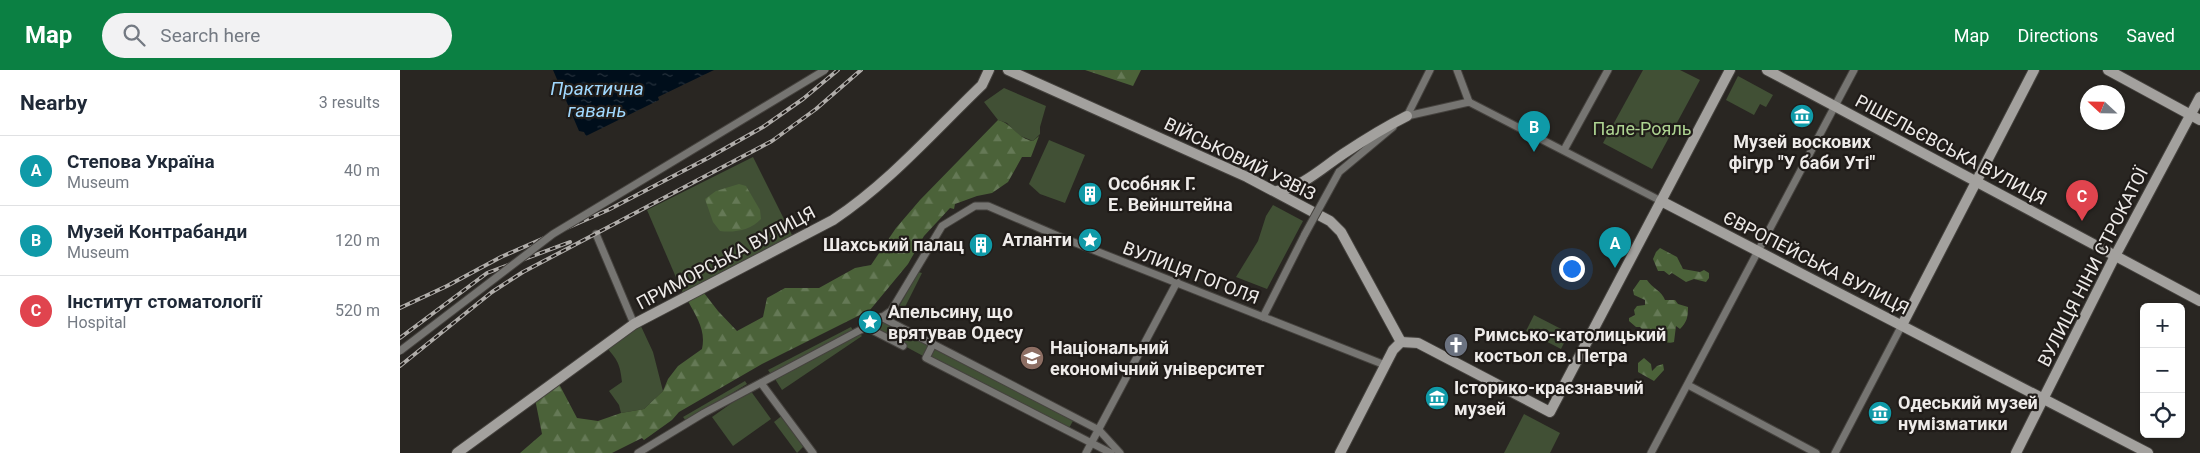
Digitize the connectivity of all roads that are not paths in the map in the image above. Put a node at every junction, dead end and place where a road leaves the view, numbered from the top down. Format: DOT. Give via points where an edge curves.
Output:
graph roads {
  1 [pos="825,70"];
  2 [pos="989,70"];
  3 [pos="1008,70"];
  4 [pos="1430,70"];
  5 [pos="1457,70"];
  6 [pos="1608,70"];
  7 [pos="1730,70"];
  8 [pos="1767,70"];
  9 [pos="1854,70"];
  10 [pos="2034,70"];
  11 [pos="2108,70"];
  12 [pos="2200,97"];
  13 [pos="1469,102"];
  14 [pos="1835,106"];
  15 [pos="1407,116"];
  16 [pos="2195,117"];
  17 [pos="1564,150"];
  18 [pos="1975,182"];
  19 [pos="1277,191"];
  20 [pos="1661,201"];
  21 [pos="596,234"];
  22 [pos="1758,250"];
  23 [pos="2115,256"];
  24 [pos="1177,282"];
  25 [pos="2200,301"];
  26 [pos="880,317"];
  27 [pos="1263,317"];
  28 [pos="634,324"];
  29 [pos="1902,325"];
  30 [pos="866,327"];
  31 [pos="1401,342"];
  32 [pos="933,344"];
  33 [pos="903,346"];
  34 [pos="400,351"];
  35 [pos="1385,365"];
  36 [pos="761,383"];
  37 [pos="1688,385"];
  38 [pos="2044,399"];
  39 [pos="1098,430"];
  40 [pos="1091,444"];
  41 [pos="457,453"];
  42 [pos="638,453"];
  43 [pos="813,453"];
  44 [pos="1086,453"];
  45 [pos="1111,453"];
  46 [pos="1120,453"];
  47 [pos="1340,453"];
  48 [pos="1651,453"];
  49 [pos="1816,453"];
  50 [pos="1835,453"];
  51 [pos="2016,453"];
  52 [pos="2148,453"];
  1 -- 34 [label="street, bridge" via="553,234"];
  2 -- 28 [label="street, ПРИМОРСЬКА ВУЛИЦЯ" via="982,85 856,205"];
  3 -- 19 [label="street, ВІЙСЬКОВИЙ УЗВІЗ"];
  4 -- 15 [label="street"];
  5 -- 13 [label="street"];
  6 -- 17 [label="street"];
  7 -- 20 [label="street"];
  8 -- 14 [label="street, РІШЕЛЬЄВСЬКА ВУЛИЦЯ"];
  9 -- 14 [label="street"];
  10 -- 18 [label="street"];
  11 -- 16 [label="street"];
  12 -- 16 [label="street, ВУЛИЦЯ НІНИ СТРОКАТОЇ"];
  13 -- 15 [label="street"];
  13 -- 17 [label="street, ЄВРОПЕЙСЬКА ВУЛИЦЯ"];
  14 -- 18 [label="street, РІШЕЛЬЄВСЬКА ВУЛИЦЯ"];
  14 -- 22 [label="street"];
  15 -- 19 [label="street" via="1363,141 1301,184"];
  15 -- 27 [label="street, bridge" via="1340,172"];
  16 -- 23 [label="street, ВУЛИЦЯ НІНИ СТРОКАТОЇ"];
  17 -- 20 [label="street, ЄВРОПЕЙСЬКА ВУЛИЦЯ"];
  18 -- 23 [label="street, РІШЕЛЬЄВСЬКА ВУЛИЦЯ"];
  18 -- 29 [label="street"];
  19 -- 31 [label="street, ВІЙСЬКОВИЙ УЗВІЗ" via="1341,232"];
  20 -- 22 [label="street, ЄВРОПЕЙСЬКА ВУЛИЦЯ"];
  20 -- 31 [label="street" via="1550,412 1418,343"];
  21 -- 28 [label="street"];
  22 -- 29 [label="street, ЄВРОПЕЙСЬКА ВУЛИЦЯ"];
  22 -- 37 [label="street"];
  23 -- 25 [label="street, РІШЕЛЬЄВСЬКА ВУЛИЦЯ"];
  23 -- 38 [label="street, ВУЛИЦЯ НІНИ СТРОКАТОЇ"];
  24 -- 26 [label="street, ВУЛИЦЯ ГОГОЛЯ" via="988,206 975,206 942,226 891,311"];
  24 -- 27 [label="street, ВУЛИЦЯ ГОГОЛЯ"];
  24 -- 39 [label="street"];
  26 -- 30 [label="street" via="873,326"];
  26 -- 32 [label="street"];
  27 -- 35 [label="street, ВУЛИЦЯ ГОГОЛЯ"];
  28 -- 41 [label="street, ПРИМОРСЬКА ВУЛИЦЯ"];
  29 -- 38 [label="street, ЄВРОПЕЙСЬКА ВУЛИЦЯ"];
  29 -- 50 [label="street"];
  30 -- 33 [label="street"];
  30 -- 36 [label="street"];
  31 -- 35 [label="street"];
  32 -- 39 [label="street"];
  32 -- 40 [label="street" via="926,358"];
  35 -- 47 [label="street"];
  36 -- 42 [label="street"];
  36 -- 43 [label="street"];
  37 -- 48 [label="street"];
  37 -- 49 [label="street"];
  38 -- 51 [label="street, ВУЛИЦЯ НІНИ СТРОКАТОЇ"];
  38 -- 52 [label="street, ЄВРОПЕЙСЬКА ВУЛИЦЯ"];
  39 -- 40 [label="street"];
  39 -- 46 [label="street"];
  40 -- 44 [label="street"];
  40 -- 45 [label="street"];
}
